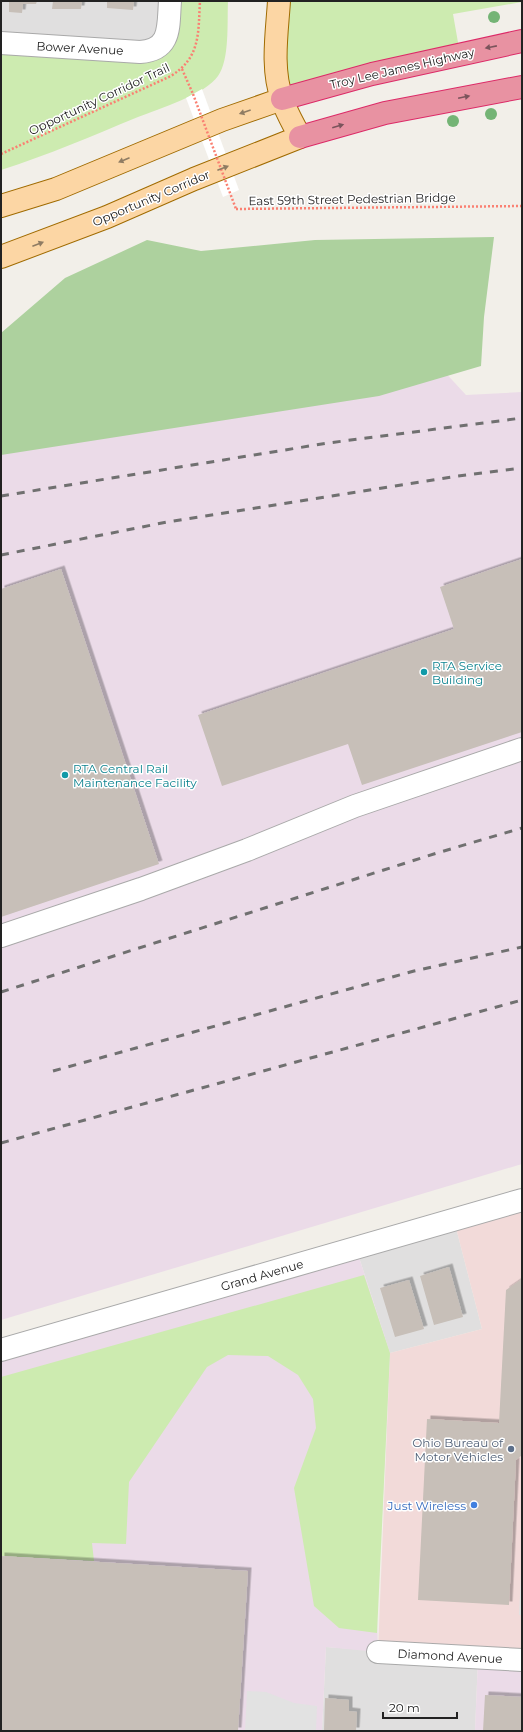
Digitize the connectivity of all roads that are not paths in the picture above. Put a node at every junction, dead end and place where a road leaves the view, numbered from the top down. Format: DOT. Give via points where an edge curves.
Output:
graph roads {
  1 [pos="170,1"];
  2 [pos="279,1"];
  3 [pos="522,41"];
  4 [pos="1,44"];
  5 [pos="522,87"];
  6 [pos="282,99"];
  7 [pos="300,137"];
  8 [pos="1,206"];
  9 [pos="1,257"];
  10 [pos="522,749"];
  11 [pos="1,936"];
  12 [pos="522,1200"];
  13 [pos="1,1350"];
  14 [pos="378,1652"];
  15 [pos="522,1660"];
  1 -- 4 [label="street, Bower Avenue" via="166,39 153,50 140,52"];
  2 -- 6 [label="main road" via="276,73"];
  3 -- 6 [label="highway, Troy Lee James Highway, one-way" via="372,74"];
  7 -- 5 [label="highway, one-way" via="385,113"];
  6 -- 7 [label="main road"];
  6 -- 8 [label="main road, one-way" via="215,123 56,189"];
  9 -- 7 [label="main road, Opportunity Corridor, one-way" via="74,230"];
  10 -- 11 [label="street" via="349,808 148,886"];
  12 -- 13 [label="street, Grand Avenue"];
  14 -- 15 [label="street, Diamond Avenue"];
}
